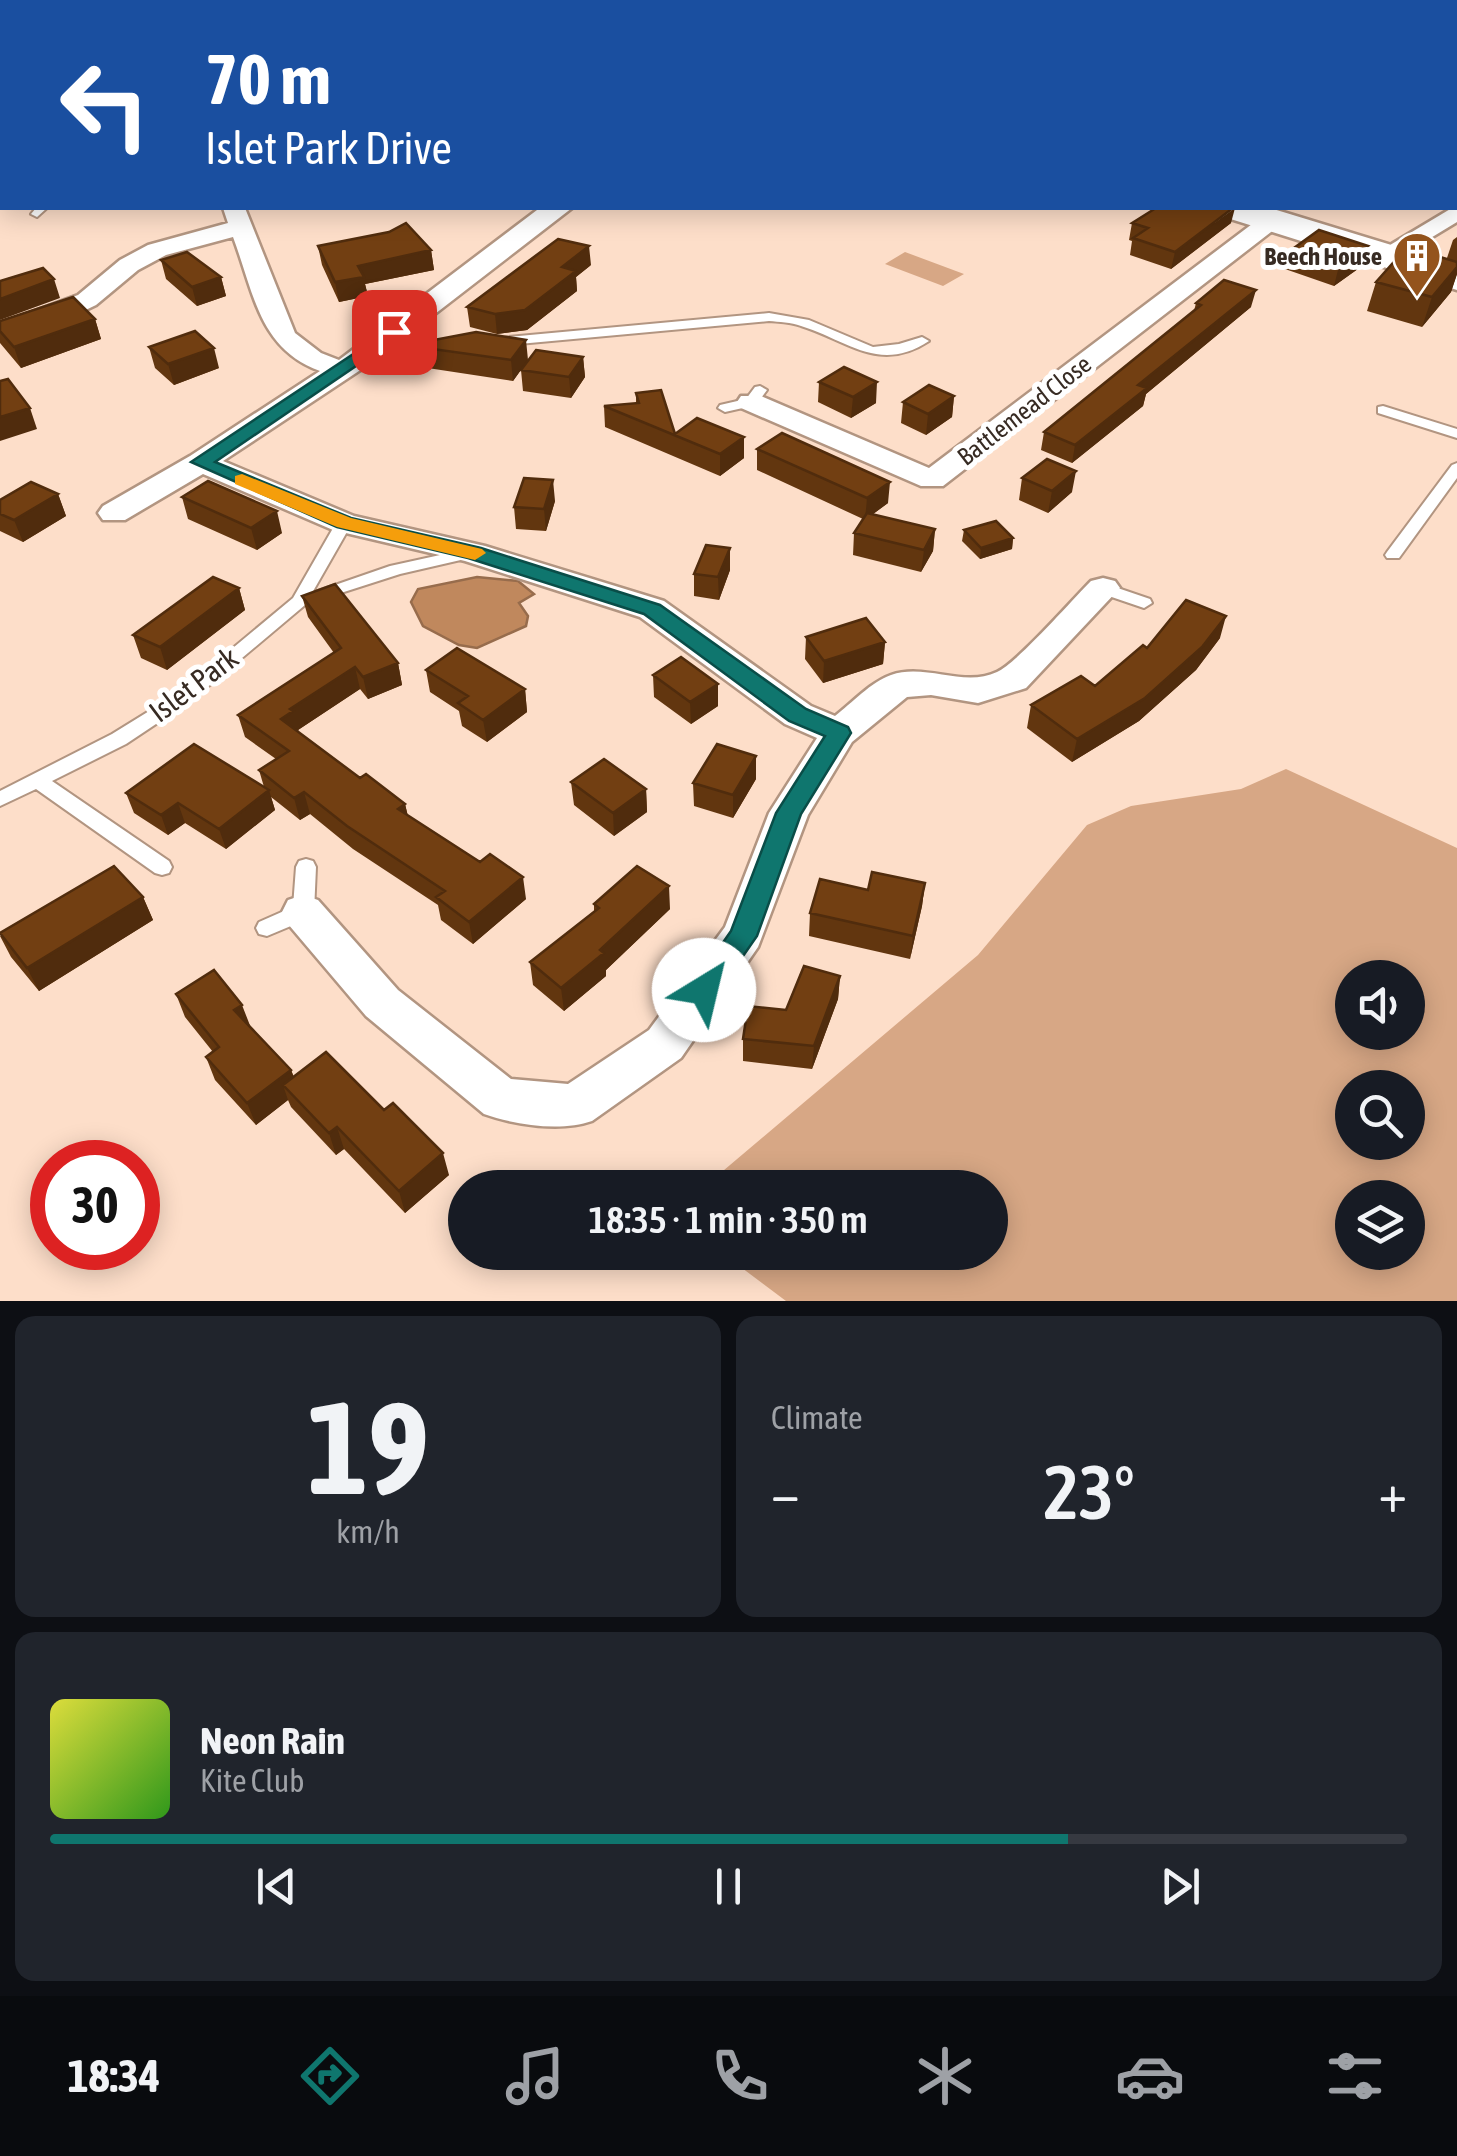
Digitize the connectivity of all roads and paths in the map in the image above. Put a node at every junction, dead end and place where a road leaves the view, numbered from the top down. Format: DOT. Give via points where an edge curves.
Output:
graph roads {
  1 [pos="557,210"];
  2 [pos="1240,210"];
  3 [pos="1457,212"];
  4 [pos="238,217"];
  5 [pos="1272,220"];
  6 [pos="1382,257"];
  7 [pos="1457,278"];
  8 [pos="0,332"];
  9 [pos="922,342"];
  10 [pos="489,344"];
  11 [pos="456,349"];
  12 [pos="353,363"];
  13 [pos="745,400"];
  14 [pos="1383,410"];
  15 [pos="1457,434"];
  16 [pos="201,462"];
  17 [pos="1457,468"];
  18 [pos="114,513"];
  19 [pos="344,523"];
  20 [pos="474,553"];
  21 [pos="1392,554"];
  22 [pos="1103,588"];
  23 [pos="300,601"];
  24 [pos="1144,603"];
  25 [pos="839,733"];
  26 [pos="37,780"];
  27 [pos="0,799"];
  28 [pos="306,866"];
  29 [pos="162,867"];
  30 [pos="285,920"];
  1 -- 12 [label="street"];
  2 -- 5 [label="main road"];
  3 -- 6 [label="street"];
  4 -- 8 [label="street" via="129,265 87,300"];
  4 -- 12 [label="street" via="283,337 312,359"];
  5 -- 6 [label="main road"];
  5 -- 13 [label="street, Battlemead Close" via="945,486"];
  6 -- 7 [label="main road"];
  9 -- 10 [label="lane" via="891,353 860,350 807,322 770,317"];
  11 -- 12 [label="lane"];
  12 -- 16 [label="street"];
  14 -- 15 [label="lane"];
  16 -- 18 [label="street"];
  16 -- 19 [label="street"];
  17 -- 21 [label="lane"];
  19 -- 20 [label="street"];
  19 -- 23 [label="lane, Islet Park"];
  20 -- 23 [label="lane"];
  20 -- 25 [label="street" via="652,610 798,715"];
  22 -- 24 [label="lane"];
  22 -- 25 [label="street" via="1014,680 978,692 898,685"];
  23 -- 26 [label="lane, Islet Park" via="186,696 120,740"];
  25 -- 30 [label="street" via="789,813 743,936 665,1044 575,1106 501,1099"];
  26 -- 27 [label="lane, Islet Park"];
  26 -- 29 [label="lane"];
  28 -- 30 [label="lane"];
}
